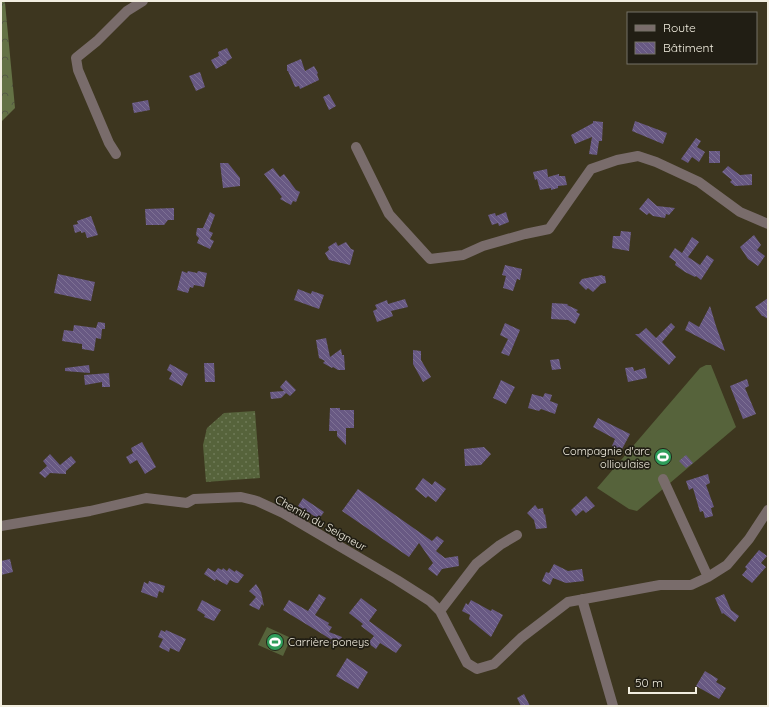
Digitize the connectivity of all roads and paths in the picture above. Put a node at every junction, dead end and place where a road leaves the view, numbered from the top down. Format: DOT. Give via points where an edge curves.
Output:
graph roads {
  1 [pos="143,1"];
  2 [pos="356,147"];
  3 [pos="116,154"];
  4 [pos="768,224"];
  5 [pos="663,479"];
  6 [pos="768,510"];
  7 [pos="1,526"];
  8 [pos="517,535"];
  9 [pos="708,577"];
  10 [pos="582,599"];
  11 [pos="440,611"];
  12 [pos="613,706"];
  1 -- 3 [label="street" via="127,11 76,58 80,76"];
  2 -- 4 [label="street" via="389,214 430,259 463,255 483,246 549,229 591,170 638,156 699,182 740,212"];
  5 -- 9 [label="street"];
  6 -- 9 [label="street, Chemin du Seigneur" via="749,539 727,565"];
  7 -- 11 [label="street, Chemin du Seigneur" via="90,511 146,498 187,503 194,499 241,497 283,513 397,580 430,601"];
  8 -- 11 [label="street" via="476,564"];
  9 -- 10 [label="street, Chemin du Seigneur" via="692,585 660,585"];
  10 -- 11 [label="street, Chemin du Seigneur" via="568,602 521,638 494,664 476,669 467,663"];
  10 -- 12 [label="street"];
}
